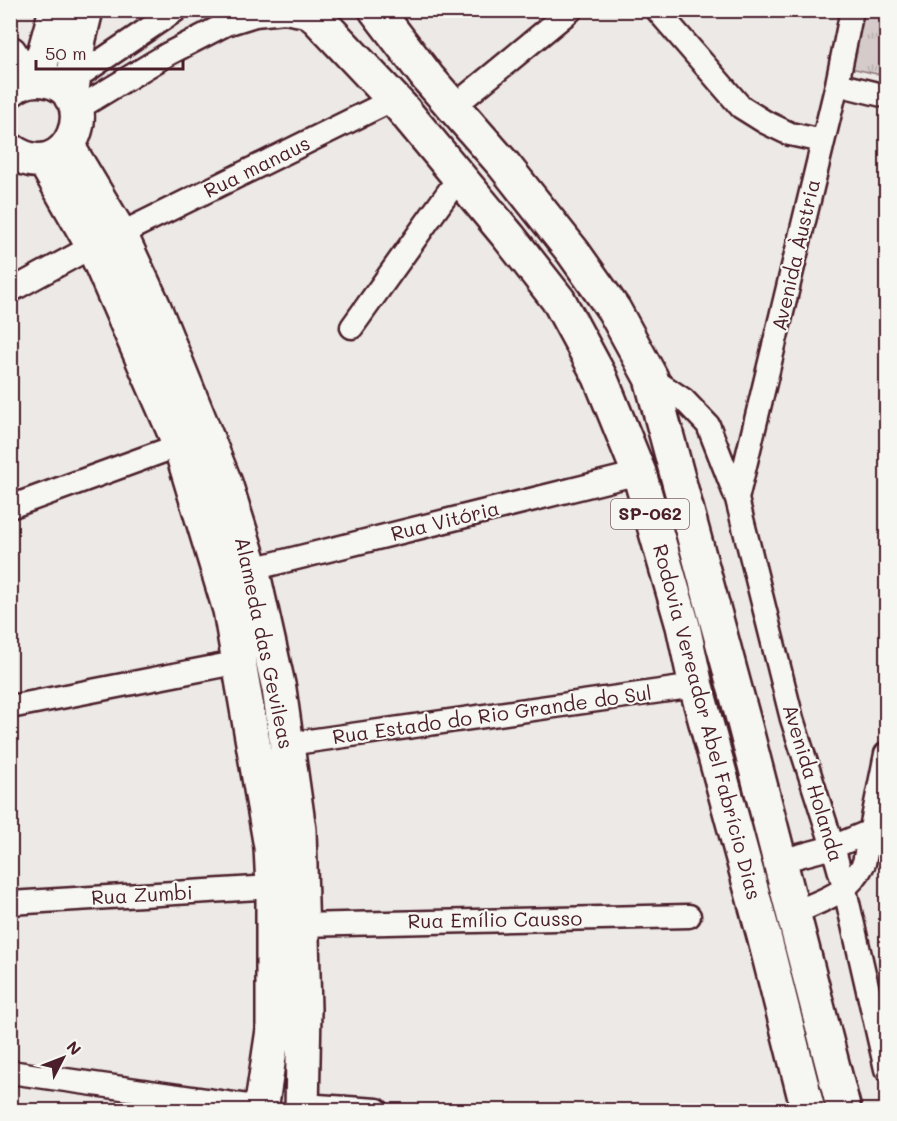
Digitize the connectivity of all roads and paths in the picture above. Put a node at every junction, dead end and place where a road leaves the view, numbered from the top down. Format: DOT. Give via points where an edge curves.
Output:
graph roads {
  1 [pos="56,10"];
  2 [pos="87,10"];
  3 [pos="176,10"];
  4 [pos="376,10"];
  5 [pos="571,10"];
  6 [pos="657,10"];
  7 [pos="852,10"];
  8 [pos="312,14"];
  9 [pos="21,76"];
  10 [pos="837,84"];
  11 [pos="74,95"];
  12 [pos="886,96"];
  13 [pos="394,99"];
  14 [pos="453,107"];
  15 [pos="823,141"];
  16 [pos="31,155"];
  17 [pos="460,176"];
  18 [pos="106,240"];
  19 [pos="10,291"];
  20 [pos="352,327"];
  21 [pos="651,378"];
  22 [pos="180,445"];
  23 [pos="639,472"];
  24 [pos="737,499"];
  25 [pos="10,507"];
  26 [pos="252,569"];
  27 [pos="240,662"];
  28 [pos="696,686"];
  29 [pos="10,706"];
  30 [pos="288,744"];
  31 [pos="886,754"];
  32 [pos="871,831"];
  33 [pos="833,847"];
  34 [pos="780,861"];
  35 [pos="273,887"];
  36 [pos="845,890"];
  37 [pos="10,903"];
  38 [pos="794,913"];
  39 [pos="689,916"];
  40 [pos="301,925"];
  41 [pos="879,1012"];
  42 [pos="886,1069"];
  43 [pos="10,1072"];
  44 [pos="302,1108"];
  45 [pos="261,1109"];
  46 [pos="377,1110"];
  47 [pos="808,1110"];
  48 [pos="844,1110"];
  1 -- 9 [label="main road"];
  2 -- 11 [label="main road, Alameda das Gevileas" via="79,39"];
  3 -- 11 [label="street"];
  4 -- 14 [label="main road, Rodovia Vereador Abel Fabrício Dias / SP-062"];
  5 -- 14 [label="street"];
  6 -- 15 [label="street" via="741,107 790,134"];
  7 -- 10 [label="street, Avenida Àustria"];
  8 -- 11 [label="street" via="255,15 226,24"];
  8 -- 13 [label="main road, Rodovia Vereador Abel Fabrício Dias / SP-062"];
  9 -- 11 [label="main road" via="56,84"];
  10 -- 12 [label="street"];
  10 -- 15 [label="street, Avenida Àustria"];
  11 -- 16 [label="main road, Alameda das Gevileas" via="78,122 75,136"];
  13 -- 17 [label="main road, Rodovia Vereador Abel Fabrício Dias / SP-062"];
  13 -- 18 [label="street, Rua manaus"];
  14 -- 21 [label="main road, Rodovia Vereador Abel Fabrício Dias / SP-062" via="573,252 614,310"];
  15 -- 24 [label="street, Avenida Àustria"];
  16 -- 18 [label="main road, Alameda das Gevileas"];
  17 -- 20 [label="street"];
  17 -- 23 [label="main road, Rodovia Vereador Abel Fabrício Dias / SP-062" via="559,301 600,377"];
  18 -- 19 [label="street, Rua manaus"];
  18 -- 22 [label="main road, Alameda das Gevileas"];
  18 -- 26 [label="main road, Alameda das Gevileas" via="153,306 225,483"];
  21 -- 24 [label="street, Avenida Holanda" via="684,400 708,425"];
  21 -- 34 [label="main road, Rodovia Vereador Abel Fabrício Dias / SP-062"];
  22 -- 25 [label="street"];
  22 -- 27 [label="main road, Alameda das Gevileas" via="219,567"];
  23 -- 26 [label="street, Rua Vitória"];
  23 -- 28 [label="main road, Rodovia Vereador Abel Fabrício Dias / SP-062"];
  24 -- 33 [label="street, Avenida Holanda" via="792,719"];
  26 -- 30 [label="main road, Alameda das Gevileas"];
  27 -- 29 [label="street"];
  27 -- 35 [label="main road, Alameda das Gevileas" via="271,847"];
  28 -- 30 [label="street, Rua Estado do Rio Grande do Sul"];
  28 -- 47 [label="main road, Rodovia Vereador Abel Fabrício Dias / SP-062"];
  30 -- 40 [label="main road, Alameda das Gevileas" via="299,830"];
  31 -- 32 [label="street"];
  32 -- 33 [label="street"];
  32 -- 36 [label="street" via="864,863"];
  33 -- 34 [label="street"];
  33 -- 36 [label="street, Avenida Holanda"];
  34 -- 38 [label="main road, Rodovia Vereador Abel Fabrício Dias / SP-062"];
  35 -- 37 [label="street, Rua Zumbi"];
  35 -- 45 [label="main road, Alameda das Gevileas" via="273,1029"];
  36 -- 38 [label="street"];
  36 -- 41 [label="street, Avenida Holanda"];
  38 -- 48 [label="main road, Rodovia Vereador Abel Fabrício Dias / SP-062"];
  39 -- 40 [label="street, Rua Emílio Causso"];
  40 -- 44 [label="main road, Alameda das Gevileas"];
  41 -- 42 [label="street, Avenida Holanda"];
  43 -- 45 [label="street"];
  44 -- 46 [label="street"];
}
